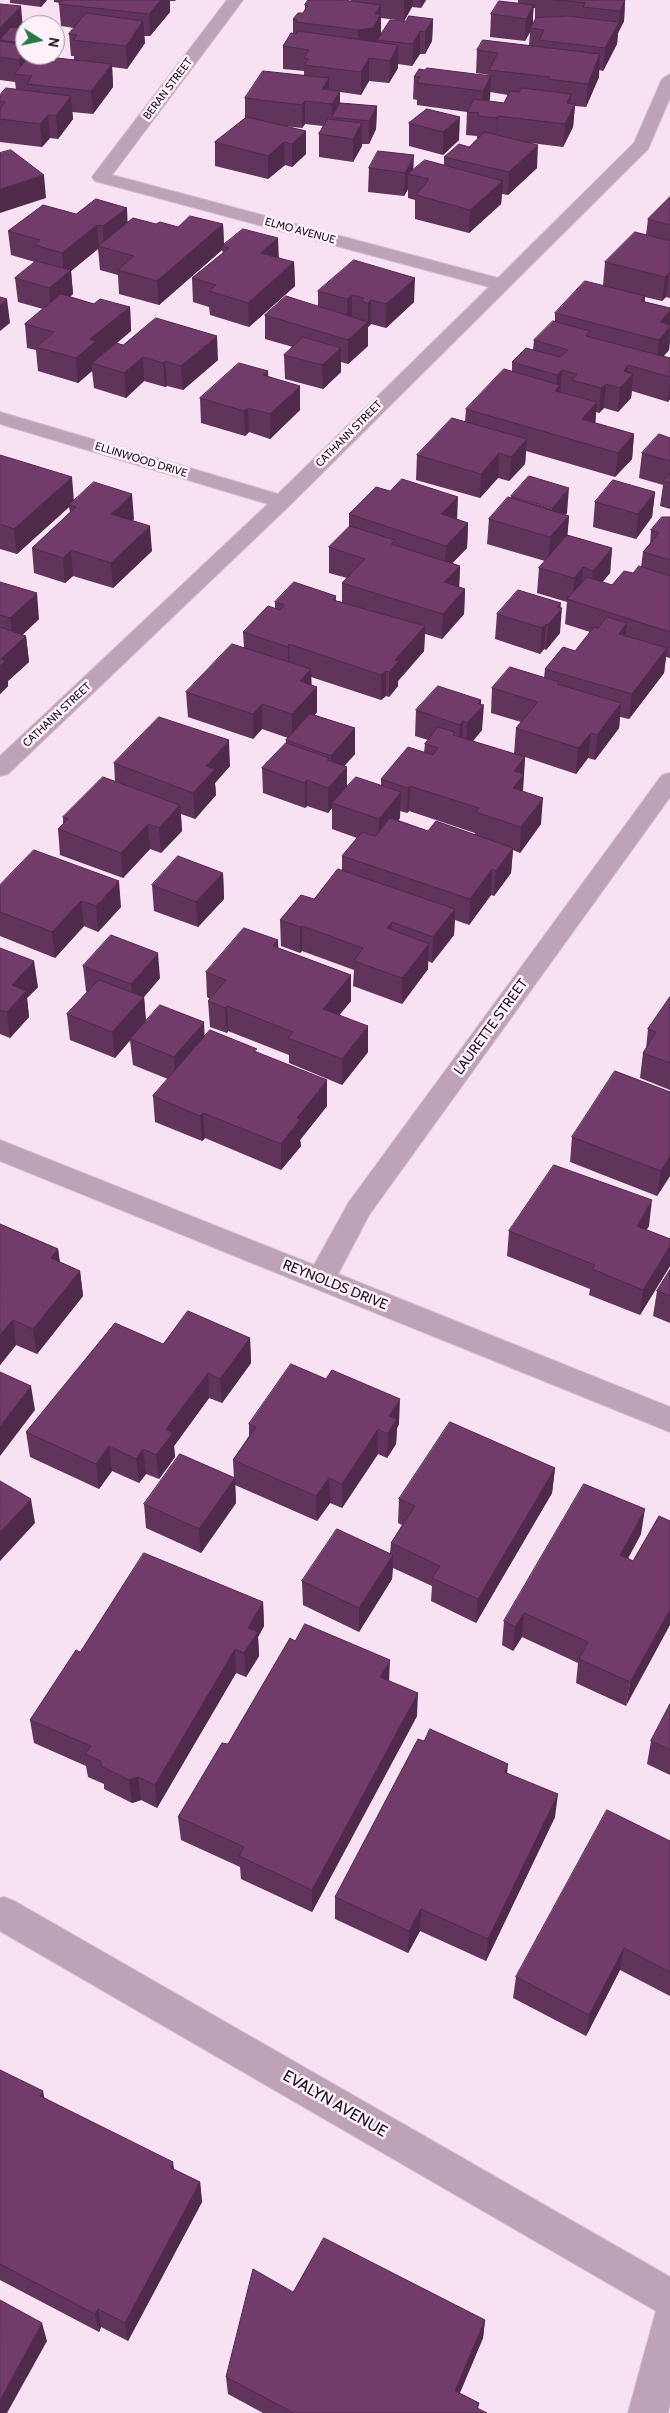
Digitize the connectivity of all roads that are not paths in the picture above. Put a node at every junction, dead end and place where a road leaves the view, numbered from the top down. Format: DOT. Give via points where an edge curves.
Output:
graph roads {
  1 [pos="235,0"];
  2 [pos="670,79"];
  3 [pos="101,177"];
  4 [pos="499,284"];
  5 [pos="0,418"];
  6 [pos="282,502"];
  7 [pos="0,769"];
  8 [pos="670,780"];
  9 [pos="0,1150"];
  10 [pos="321,1279"];
  11 [pos="670,1420"];
  12 [pos="0,1915"];
  13 [pos="670,2298"];
  14 [pos="670,2323"];
  15 [pos="648,2413"];
  1 -- 3 [label="street, BERAN STREET"];
  2 -- 4 [label="street, CATHANN STREET" via="642,145"];
  3 -- 4 [label="street, ELMO AVENUE"];
  4 -- 6 [label="street, CATHANN STREET"];
  5 -- 6 [label="street, ELLINWOOD DRIVE"];
  6 -- 7 [label="street, CATHANN STREET"];
  8 -- 10 [label="street, LAURETTE STREET" via="359,1209"];
  9 -- 10 [label="street, REYNOLDS DRIVE"];
  10 -- 11 [label="street, REYNOLDS DRIVE"];
  12 -- 13 [label="street, EVALYN AVENUE" via="4,1913"];
  14 -- 15 [label="street"];
}
